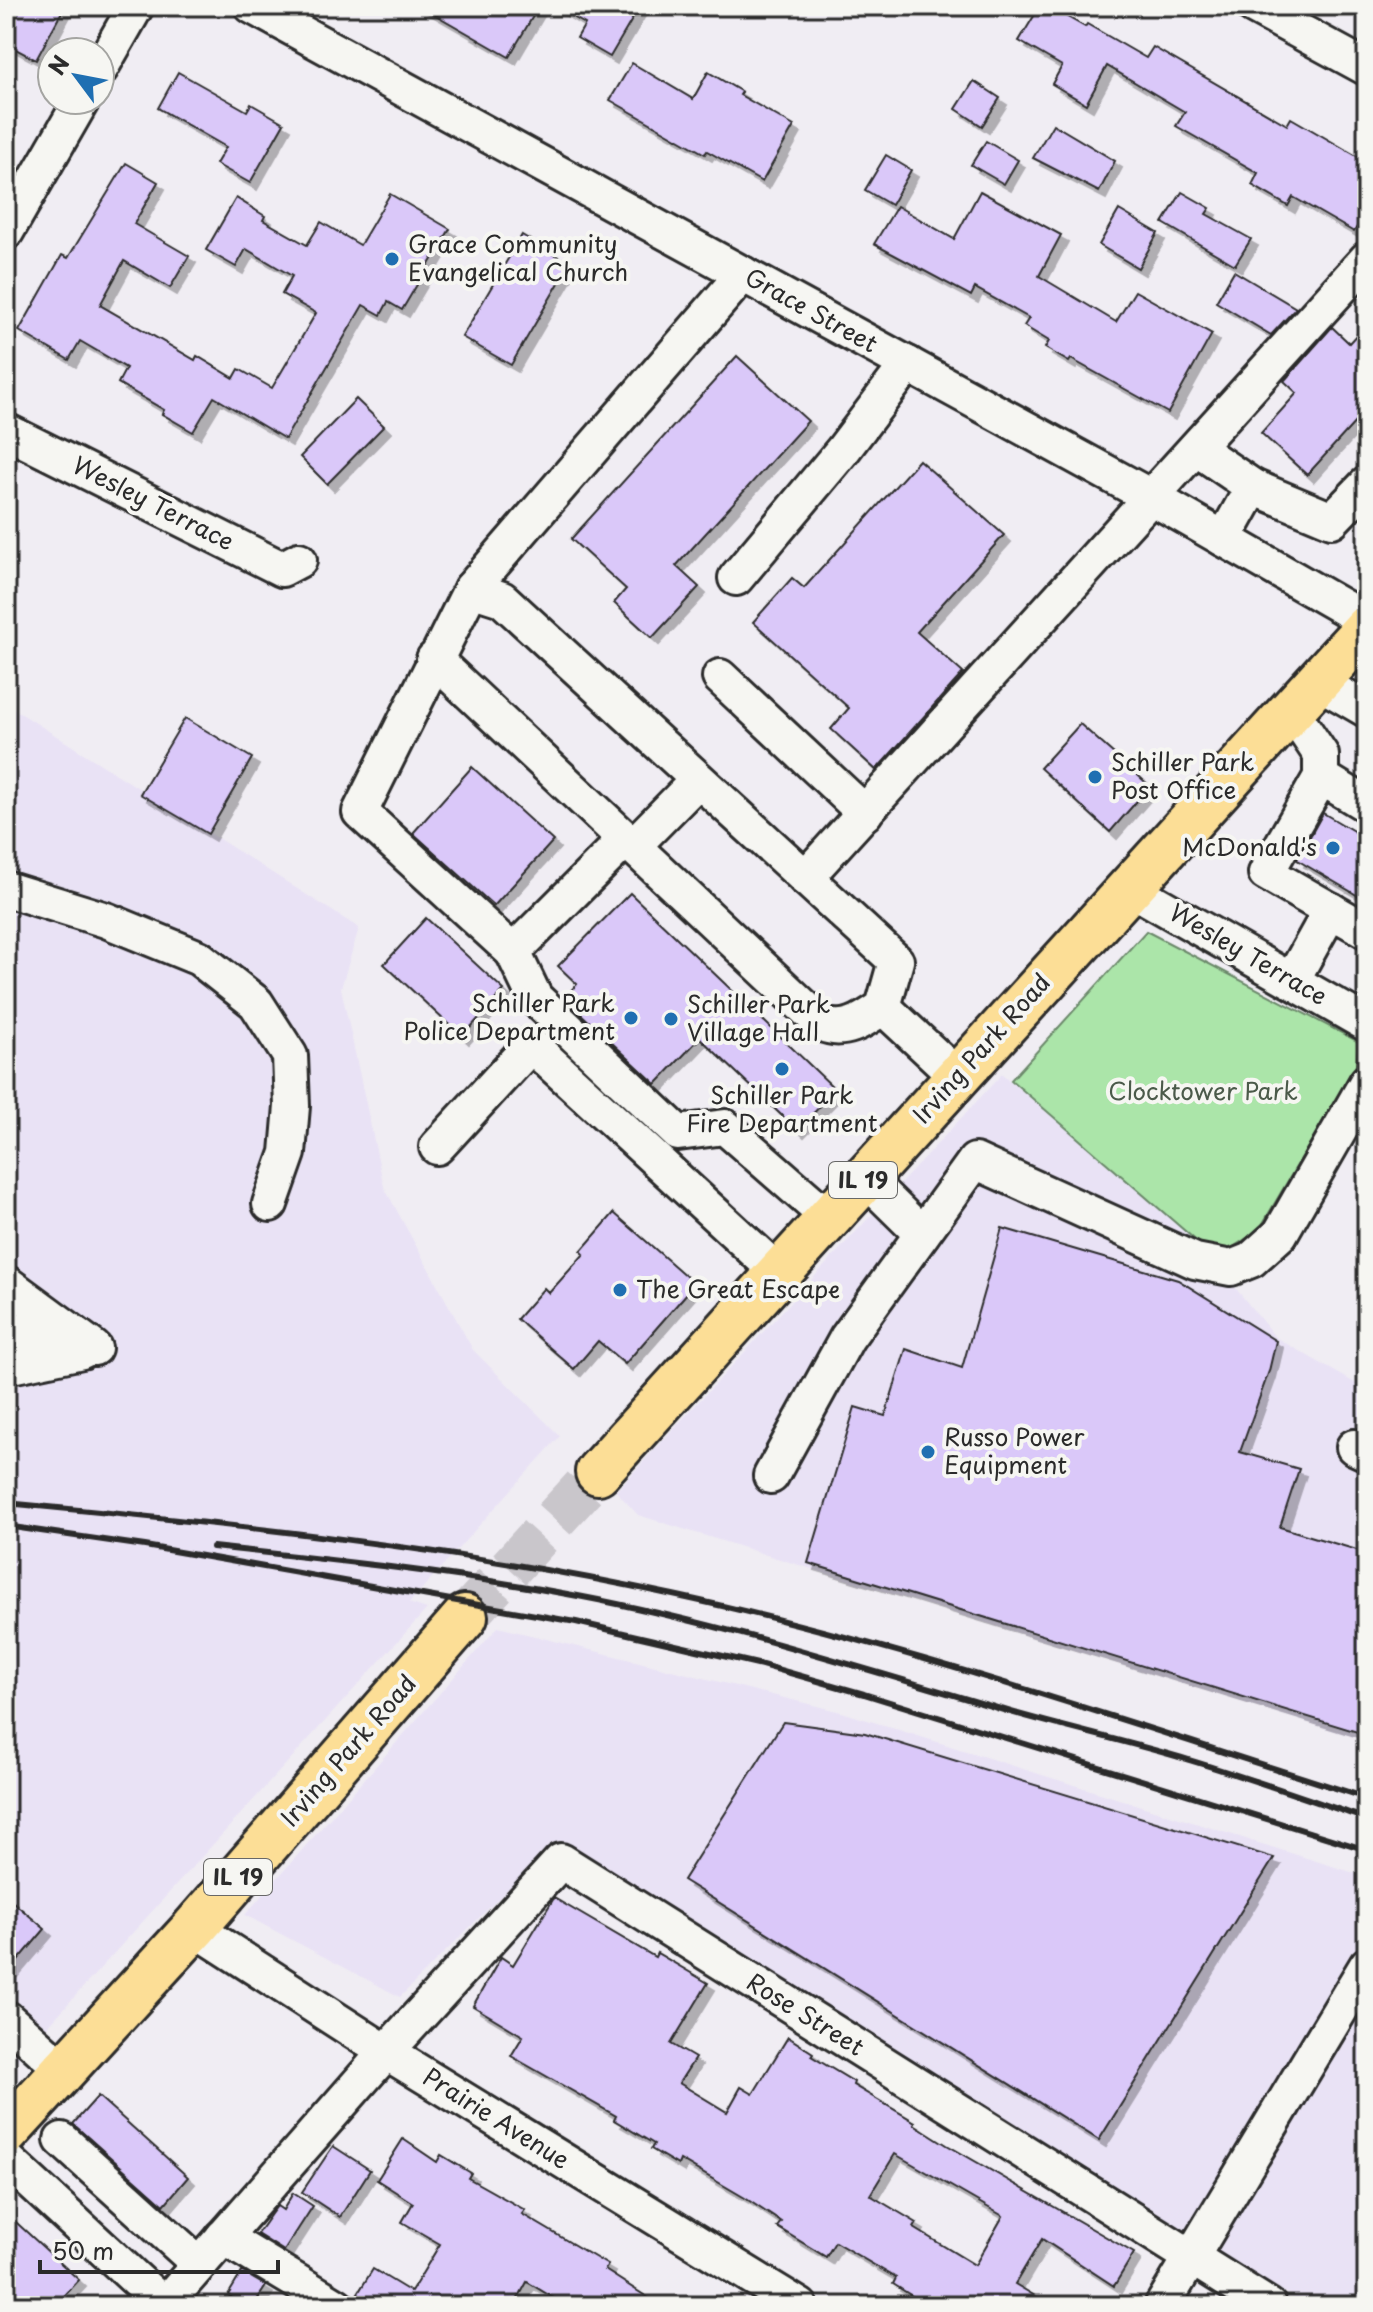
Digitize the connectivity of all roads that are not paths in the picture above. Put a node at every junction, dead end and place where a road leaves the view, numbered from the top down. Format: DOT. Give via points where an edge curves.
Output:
graph roads {
  1 [pos="136,6"];
  2 [pos="252,6"];
  3 [pos="1253,6"];
  4 [pos="116,41"];
  5 [pos="1367,68"];
  6 [pos="73,116"];
  7 [pos="6,232"];
  8 [pos="1367,259"];
  9 [pos="743,274"];
  10 [pos="908,364"];
  11 [pos="6,431"];
  12 [pos="1196,448"];
  13 [pos="1367,484"];
  14 [pos="1253,487"];
  15 [pos="1151,497"];
  16 [pos="1224,539"];
  17 [pos="299,560"];
  18 [pos="736,578"];
  19 [pos="471,589"];
  20 [pos="1367,621"];
  21 [pos="1367,627"];
  22 [pos="434,659"];
  23 [pos="720,677"];
  24 [pos="1304,696"];
  25 [pos="1367,710"];
  26 [pos="1321,777"];
  27 [pos="698,780"];
  28 [pos="1367,805"];
  29 [pos="865,813"];
  30 [pos="629,842"];
  31 [pos="805,878"];
  32 [pos="1128,887"];
  33 [pos="6,889"];
  34 [pos="1331,910"];
  35 [pos="1367,931"];
  36 [pos="513,952"];
  37 [pos="1292,980"];
  38 [pos="883,1007"];
  39 [pos="1367,1024"];
  40 [pos="957,1076"];
  41 [pos="1367,1082"];
  42 [pos="437,1147"];
  43 [pos="865,1178"];
  44 [pos="270,1204"];
  45 [pos="829,1218"];
  46 [pos="922,1234"];
  47 [pos="779,1273"];
  48 [pos="6,1283"];
  49 [pos="6,1328"];
  50 [pos="94,1348"];
  51 [pos="6,1367"];
  52 [pos="598,1472"];
  53 [pos="771,1476"];
  54 [pos="465,1617"];
  55 [pos="194,1928"];
  56 [pos="1367,1965"];
  57 [pos="6,2018"];
  58 [pos="386,2052"];
  59 [pos="64,2070"];
  60 [pos="6,2133"];
  61 [pos="62,2140"];
  62 [pos="6,2159"];
  63 [pos="223,2237"];
  64 [pos="1190,2258"];
  65 [pos="199,2264"];
  66 [pos="163,2306"];
  67 [pos="337,2306"];
  68 [pos="800,2306"];
  69 [pos="1162,2306"];
  70 [pos="1269,2306"];
  1 -- 4 [label="street"];
  2 -- 9 [label="street, Grace Street"];
  3 -- 5 [label="street"];
  6 -- 7 [label="street"];
  8 -- 12 [label="street"];
  9 -- 10 [label="street, Grace Street"];
  9 -- 19 [label="street"];
  10 -- 15 [label="street, Grace Street"];
  10 -- 18 [label="street"];
  11 -- 17 [label="street, Wesley Terrace" via="282,569"];
  12 -- 14 [label="street"];
  12 -- 15 [label="street"];
  13 -- 14 [label="street" via="1332,520"];
  14 -- 16 [label="street"];
  15 -- 16 [label="street, Grace Street"];
  15 -- 29 [label="street"];
  16 -- 20 [label="street, Grace Street"];
  19 -- 22 [label="street"];
  19 -- 27 [label="street" via="502,599"];
  21 -- 24 [label="main road, Irving Park Road / IL 19"];
  22 -- 30 [label="street"];
  22 -- 36 [label="street" via="360,812"];
  23 -- 29 [label="street"];
  24 -- 25 [label="street"];
  24 -- 26 [label="street" via="1321,755"];
  24 -- 32 [label="main road, Irving Park Road / IL 19"];
  26 -- 28 [label="street"];
  26 -- 34 [label="street" via="1266,873"];
  27 -- 30 [label="street"];
  27 -- 31 [label="street"];
  29 -- 31 [label="street"];
  30 -- 36 [label="street"];
  30 -- 38 [label="street" via="822,1024 853,1025"];
  31 -- 38 [label="street" via="896,961"];
  32 -- 37 [label="street, Wesley Terrace"];
  32 -- 40 [label="main road, Irving Park Road / IL 19"];
  33 -- 44 [label="street" via="106,920 199,958 256,1003 290,1056 288,1153"];
  34 -- 35 [label="street"];
  34 -- 37 [label="street"];
  36 -- 45 [label="street" via="535,998 678,1133 725,1127"];
  37 -- 39 [label="street, Wesley Terrace"];
  38 -- 40 [label="street"];
  40 -- 43 [label="main road, Irving Park Road / IL 19"];
  41 -- 46 [label="street" via="1280,1234 1251,1260 1231,1268 1195,1261 975,1161"];
  42 -- 47 [label="street" via="531,1045"];
  43 -- 45 [label="main road, Irving Park Road / IL 19"];
  43 -- 46 [label="street"];
  45 -- 47 [label="main road, Irving Park Road / IL 19"];
  46 -- 53 [label="street" via="847,1338"];
  47 -- 52 [label="main road, Irving Park Road / IL 19"];
  48 -- 50 [label="street"];
  49 -- 50 [label="street"];
  50 -- 51 [label="street"];
  54 -- 55 [label="main road, Irving Park Road / IL 19"];
  55 -- 58 [label="street, Prairie Avenue"];
  55 -- 59 [label="main road, Irving Park Road / IL 19"];
  56 -- 64 [label="street"];
  57 -- 59 [label="street"];
  58 -- 63 [label="street"];
  58 -- 64 [label="street, Rose Street" via="561,1861"];
  58 -- 68 [label="street, Prairie Avenue"];
  59 -- 60 [label="main road, Irving Park Road / IL 19"];
  61 -- 65 [label="street"];
  62 -- 66 [label="street"];
  63 -- 65 [label="street"];
  63 -- 67 [label="street"];
  64 -- 69 [label="street"];
  64 -- 70 [label="street, Rose Street"];
  65 -- 66 [label="street"];
}
